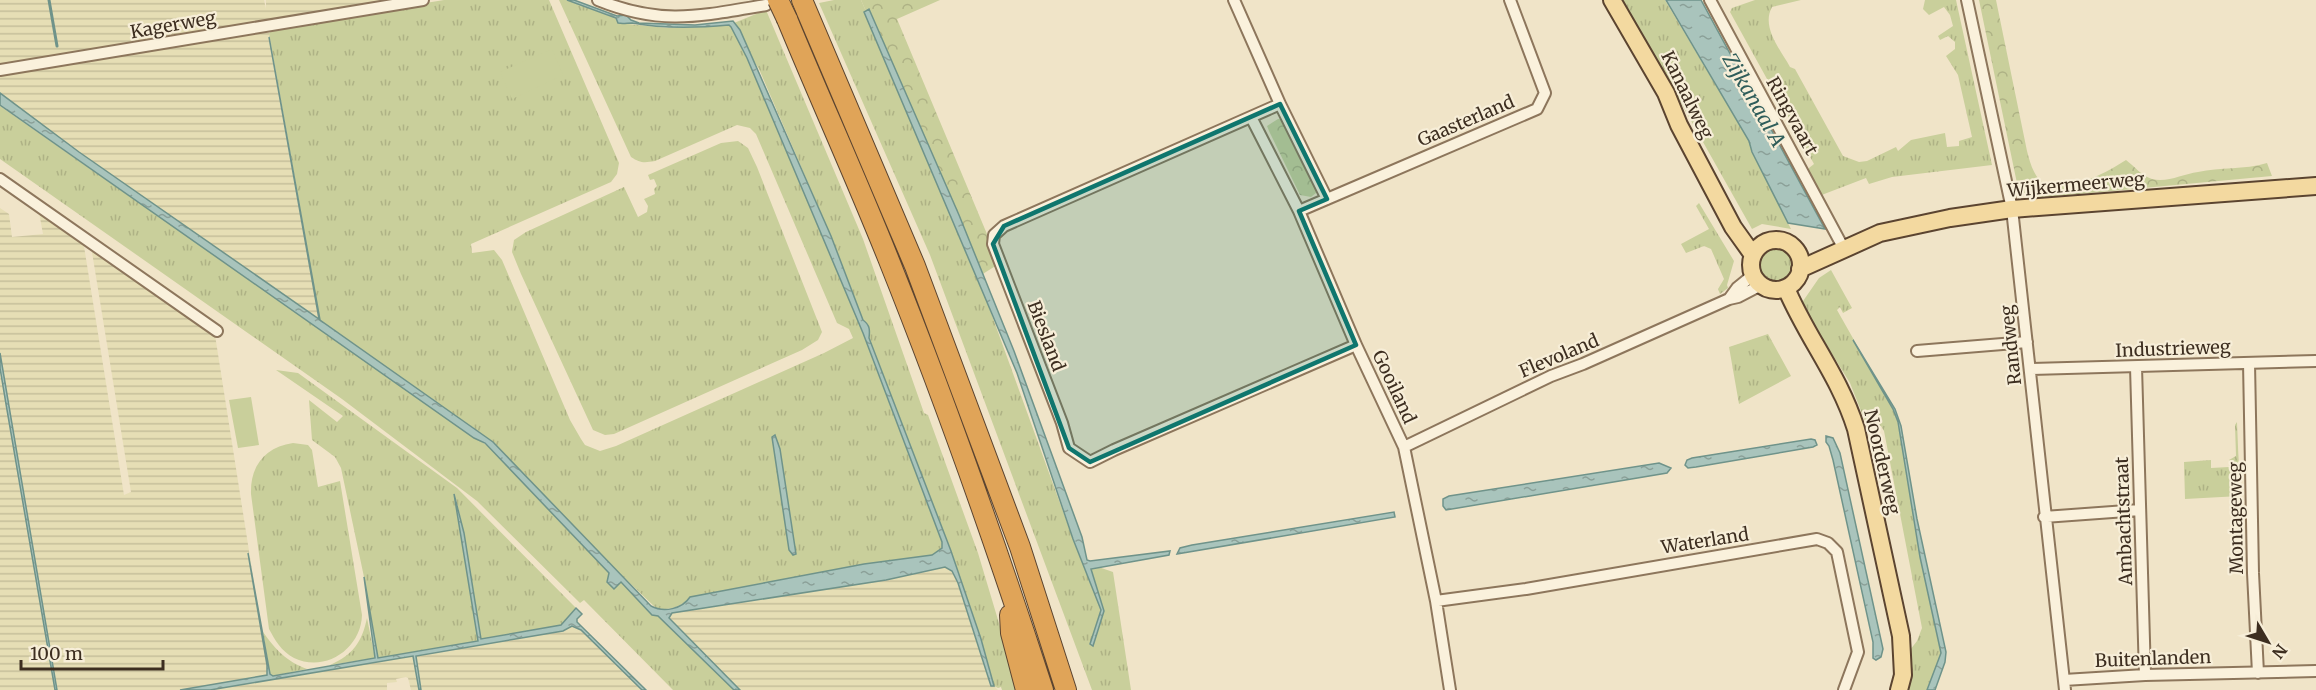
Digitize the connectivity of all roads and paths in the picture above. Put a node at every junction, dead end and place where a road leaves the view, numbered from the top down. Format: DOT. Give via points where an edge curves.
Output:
graph roads {
  1 [pos="423,0"];
  2 [pos="598,0"];
  3 [pos="1234,0"];
  4 [pos="1510,0"];
  5 [pos="1612,0"];
  6 [pos="1710,0"];
  7 [pos="1967,0"];
  8 [pos="772,3"];
  9 [pos="806,8"];
  10 [pos="0,70"];
  11 [pos="1280,104"];
  12 [pos="1251,117"];
  13 [pos="0,179"];
  14 [pos="2316,186"];
  15 [pos="1327,199"];
  16 [pos="1723,209"];
  17 [pos="2012,209"];
  18 [pos="1299,211"];
  19 [pos="1767,242"];
  20 [pos="1844,249"];
  21 [pos="1796,251"];
  22 [pos="1754,255"];
  23 [pos="1800,269"];
  24 [pos="1757,280"];
  25 [pos="1786,288"];
  26 [pos="217,331"];
  27 [pos="2027,342"];
  28 [pos="1356,345"];
  29 [pos="1917,351"];
  30 [pos="2316,361"];
  31 [pos="2249,363"];
  32 [pos="2136,366"];
  33 [pos="2030,369"];
  34 [pos="1404,447"];
  35 [pos="2140,510"];
  36 [pos="2044,517"];
  37 [pos="1020,547"];
  38 [pos="1008,582"];
  39 [pos="1436,601"];
  40 [pos="1903,658"];
  41 [pos="2316,671"];
  42 [pos="2258,673"];
  43 [pos="2145,675"];
  44 [pos="2064,685"];
  45 [pos="1848,689"];
  46 [pos="1026,690"];
  47 [pos="1043,690"];
  48 [pos="1066,690"];
  49 [pos="1081,690"];
  50 [pos="1450,690"];
  51 [pos="1888,690"];
  52 [pos="1899,690"];
  1 -- 10 [label="street, Kagerweg"];
  2 -- 8 [label="street" via="641,15 680,18"];
  3 -- 11 [label="street"];
  4 -- 15 [label="street, Gaasterland" via="1545,93 1537,109"];
  5 -- 16 [label="main road, Kanaalweg" via="1662,85"];
  6 -- 20 [label="street, Ringvaart"];
  7 -- 17 [label="street, Randweg"];
  8 -- 38 [label="highway, bridge" via="787,20 892,268"];
  9 -- 37 [label="highway" via="915,266"];
  11 -- 12 [label="street, Biesland"];
  11 -- 15 [label="street"];
  12 -- 18 [label="street, Gooiland"];
  12 -- 28 [label="street, Biesland" via="1004,225 994,235 993,244 1069,448 1089,462"];
  13 -- 26 [label="street"];
  14 -- 17 [label="main road, Wijkermeerweg"];
  15 -- 18 [label="street, Gaasterland"];
  16 -- 19 [label="main road, Kanaalweg" via="1746,231"];
  16 -- 22 [label="main road, Kanaalweg"];
  17 -- 20 [label="main road, Wijkermeerweg" via="1901,228"];
  17 -- 27 [label="street, Randweg"];
  18 -- 28 [label="street, Gooiland"];
  19 -- 21 [label="main road" via="1780,241"];
  19 -- 22 [label="main road"];
  20 -- 21 [label="main road, Wijkermeerweg"];
  20 -- 23 [label="main road, Wijkermeerweg"];
  21 -- 23 [label="main road"];
  22 -- 24 [label="main road" via="1751,265"];
  23 -- 25 [label="main road" via="1798,277"];
  24 -- 25 [label="main road" via="1773,290"];
  24 -- 34 [label="street, Flevoland" via="1737,288 1729,299 1551,376"];
  25 -- 40 [label="main road, Noorderweg" via="1848,402"];
  27 -- 29 [label="street"];
  27 -- 33 [label="street, Randweg"];
  28 -- 34 [label="street, Gooiland"];
  30 -- 31 [label="street, Industrieweg"];
  31 -- 32 [label="street, Industrieweg"];
  31 -- 42 [label="street, Montageweg"];
  32 -- 33 [label="street, Industrieweg"];
  32 -- 35 [label="street, Ambachtstraat"];
  33 -- 36 [label="street, Randweg"];
  34 -- 39 [label="street, Gooiland"];
  35 -- 36 [label="street"];
  35 -- 43 [label="street, Ambachtstraat"];
  36 -- 44 [label="street, Randweg"];
  37 -- 48 [label="highway"];
  37 -- 49 [label="highway" via="1046,593"];
  38 -- 46 [label="highway" via="1011,633"];
  38 -- 47 [label="highway"];
  39 -- 45 [label="street, Waterland" via="1817,539 1838,552 1855,634 1858,652"];
  39 -- 50 [label="street, Gooiland"];
  40 -- 51 [label="main road"];
  40 -- 52 [label="main road, Noorderweg"];
  41 -- 42 [label="street, Buitenlanden"];
  42 -- 43 [label="street, Buitenlanden"];
  43 -- 44 [label="street, Buitenlanden"];
}
